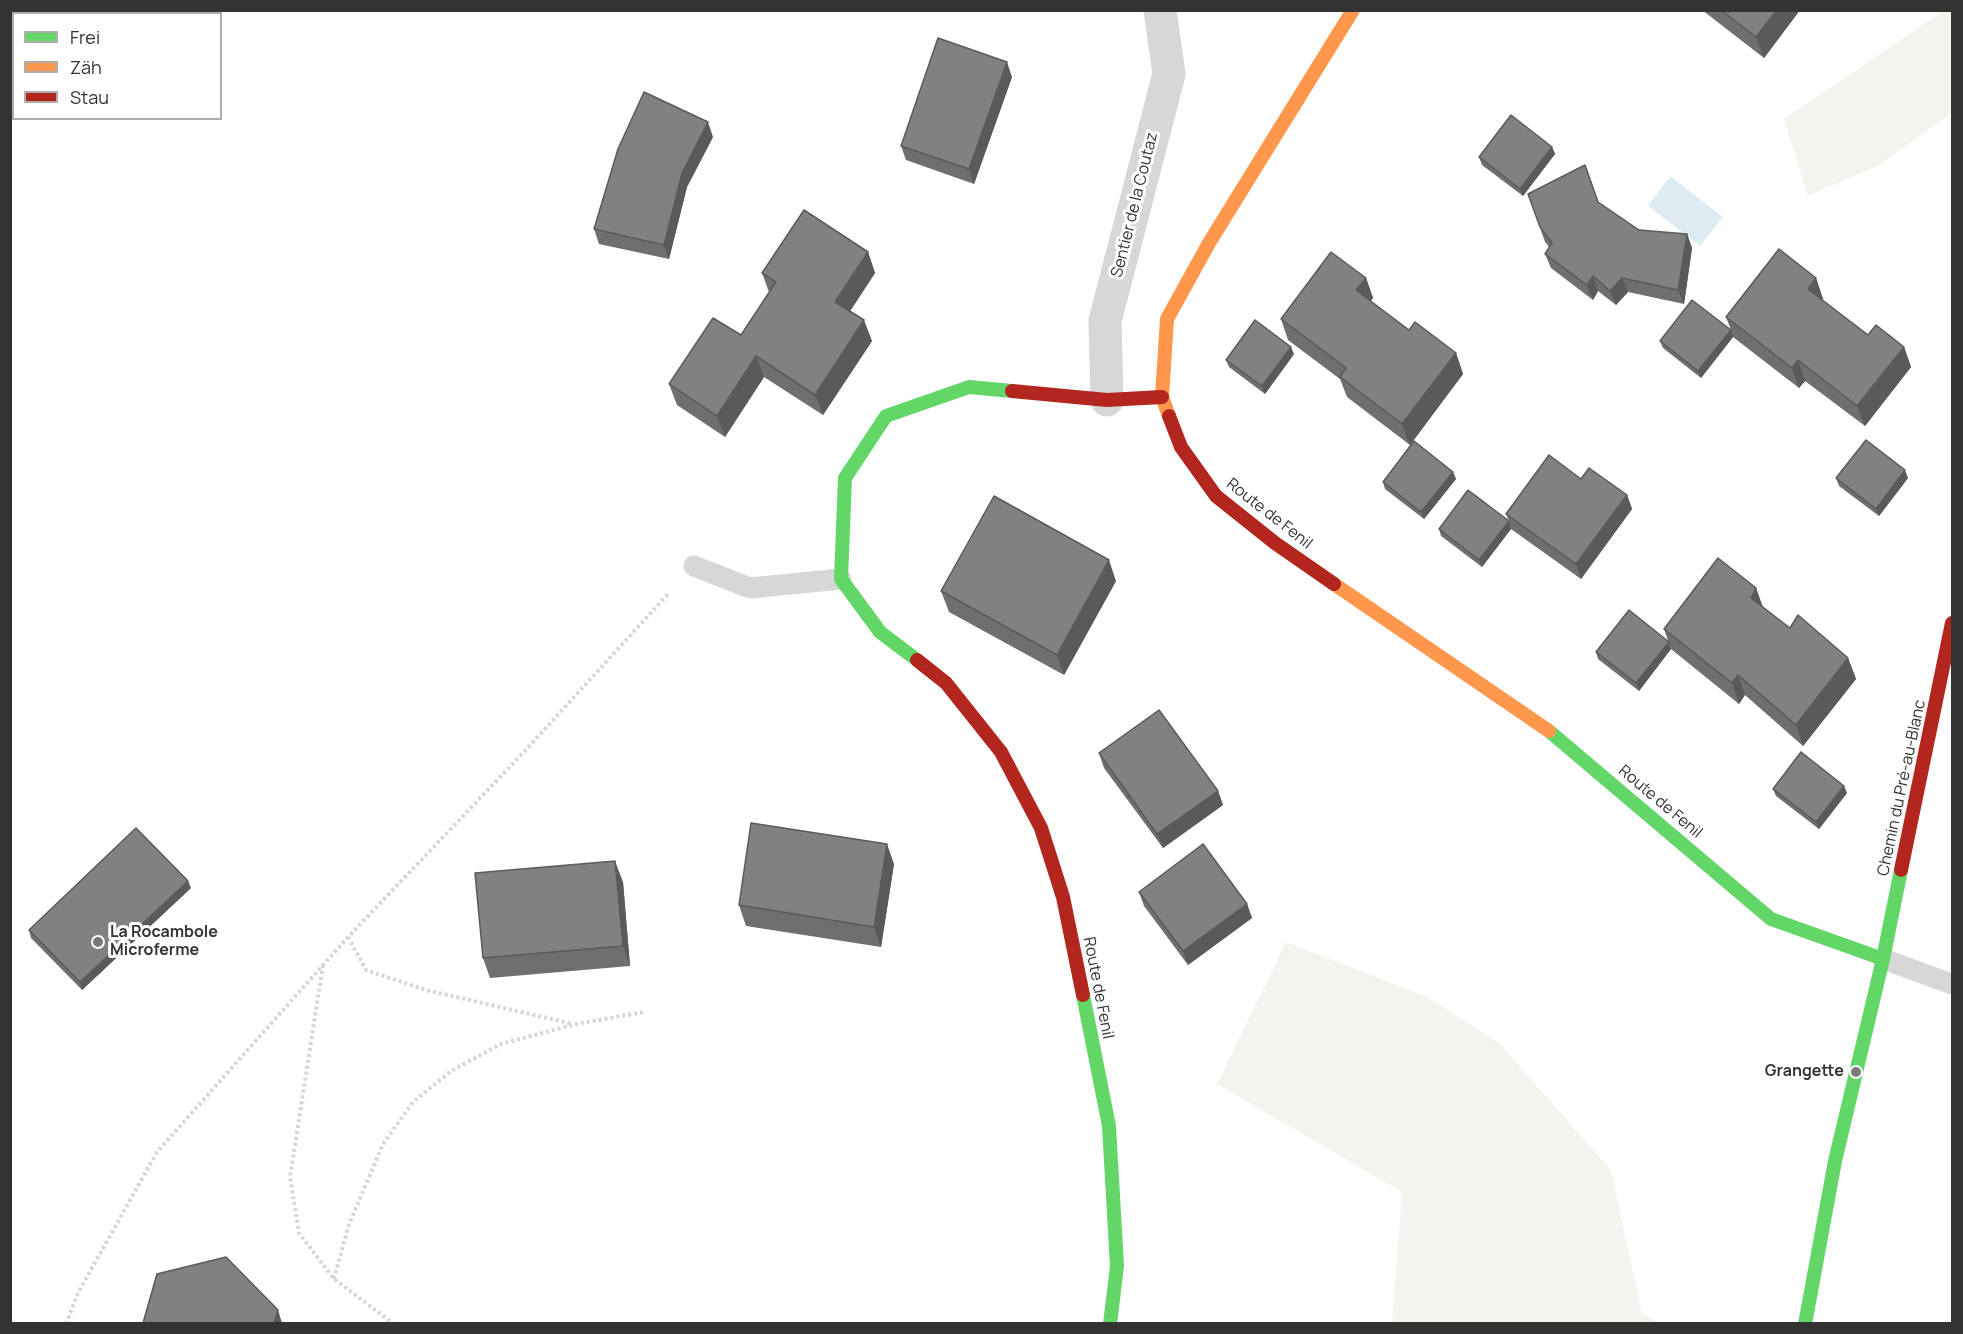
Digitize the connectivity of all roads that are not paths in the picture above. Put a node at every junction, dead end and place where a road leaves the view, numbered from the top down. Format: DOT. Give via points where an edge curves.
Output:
graph roads {
  1 [pos="1160,10"];
  2 [pos="1353,10"];
  3 [pos="1162,397"];
  4 [pos="1107,400"];
  5 [pos="694,566"];
  6 [pos="842,579"];
  7 [pos="1953,623"];
  8 [pos="1883,959"];
  9 [pos="1953,984"];
  10 [pos="1110,1323"];
  11 [pos="1805,1323"];
  1 -- 4 [label="street, Sentier de la Coutaz" via="1169,74 1105,321"];
  2 -- 3 [label="street, Route de Fenil" via="1209,243 1167,319"];
  3 -- 4 [label="street"];
  3 -- 8 [label="street, Route de Fenil" via="1181,447 1216,496 1275,543 1560,739 1772,919"];
  4 -- 6 [label="street" via="969,387 886,416 844,478"];
  5 -- 6 [label="lane" via="750,588"];
  6 -- 10 [label="street, Route de Fenil" via="880,632 946,683 994,743 1041,828 1063,897 1109,1126 1117,1266"];
  7 -- 8 [label="street, Chemin du Pré-au-Blanc"];
  8 -- 9 [label="lane"];
  8 -- 11 [label="street" via="1835,1161"];
}
